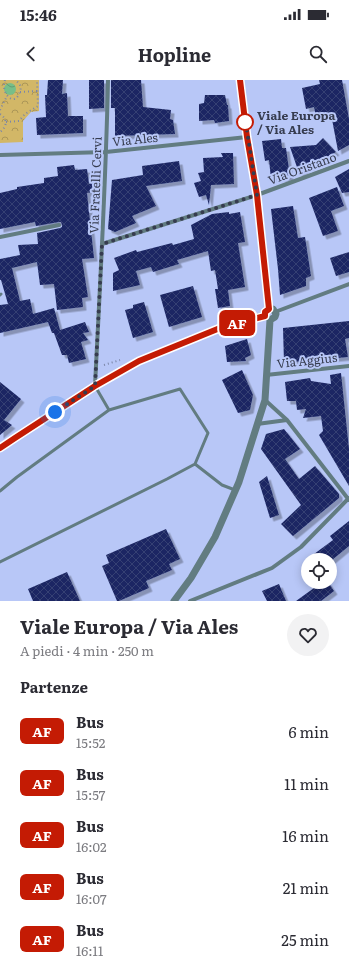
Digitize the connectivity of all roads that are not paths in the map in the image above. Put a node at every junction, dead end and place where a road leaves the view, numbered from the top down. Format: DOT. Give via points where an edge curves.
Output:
graph roads {
  1 [pos="108,80"];
  2 [pos="240,80"];
  3 [pos="247,137"];
  4 [pos="106,152"];
  5 [pos="0,155"];
  6 [pos="349,161"];
  7 [pos="257,195"];
  8 [pos="59,225"];
  9 [pos="0,237"];
  10 [pos="102,244"];
  11 [pos="349,284"];
  12 [pos="272,310"];
  13 [pos="268,318"];
  14 [pos="349,366"];
  15 [pos="266,375"];
  16 [pos="95,386"];
  17 [pos="265,400"];
  18 [pos="109,410"];
  19 [pos="287,420"];
  20 [pos="257,424"];
  21 [pos="0,448"];
  22 [pos="195,464"];
  23 [pos="235,490"];
  24 [pos="0,491"];
  25 [pos="349,499"];
  26 [pos="0,562"];
  27 [pos="174,601"];
  28 [pos="190,601"];
  1 -- 4 [label="street, Via Fratelli Cervi"];
  2 -- 3 [label="street"];
  3 -- 4 [label="street, Via Ales"];
  3 -- 7 [label="street"];
  4 -- 5 [label="street, Via Ales"];
  4 -- 10 [label="street, Via Fratelli Cervi"];
  6 -- 7 [label="street, Via Oristano"];
  7 -- 10 [label="street, Via Oristano"];
  7 -- 12 [label="street"];
  8 -- 9 [label="street"];
  10 -- 16 [label="street, Via Fratelli Cervi"];
  11 -- 12 [label="street"];
  12 -- 13 [label="street" via="265,312"];
  13 -- 15 [label="street"];
  13 -- 16 [label="street" via="220,328 176,345 139,361"];
  14 -- 15 [label="street, Via Aggius"];
  15 -- 17 [label="street"];
  16 -- 18 [label="lane"];
  16 -- 21 [label="street"];
  17 -- 19 [label="street"];
  17 -- 20 [label="street"];
  18 -- 22 [label="lane" via="180,389 208,433"];
  18 -- 24 [label="lane"];
  19 -- 20 [label="street"];
  19 -- 25 [label="street"];
  20 -- 23 [label="street"];
  22 -- 23 [label="lane" via="222,485"];
  22 -- 26 [label="lane"];
  23 -- 27 [label="street" via="215,537"];
  25 -- 28 [label="street" via="301,546 272,568"];
}
